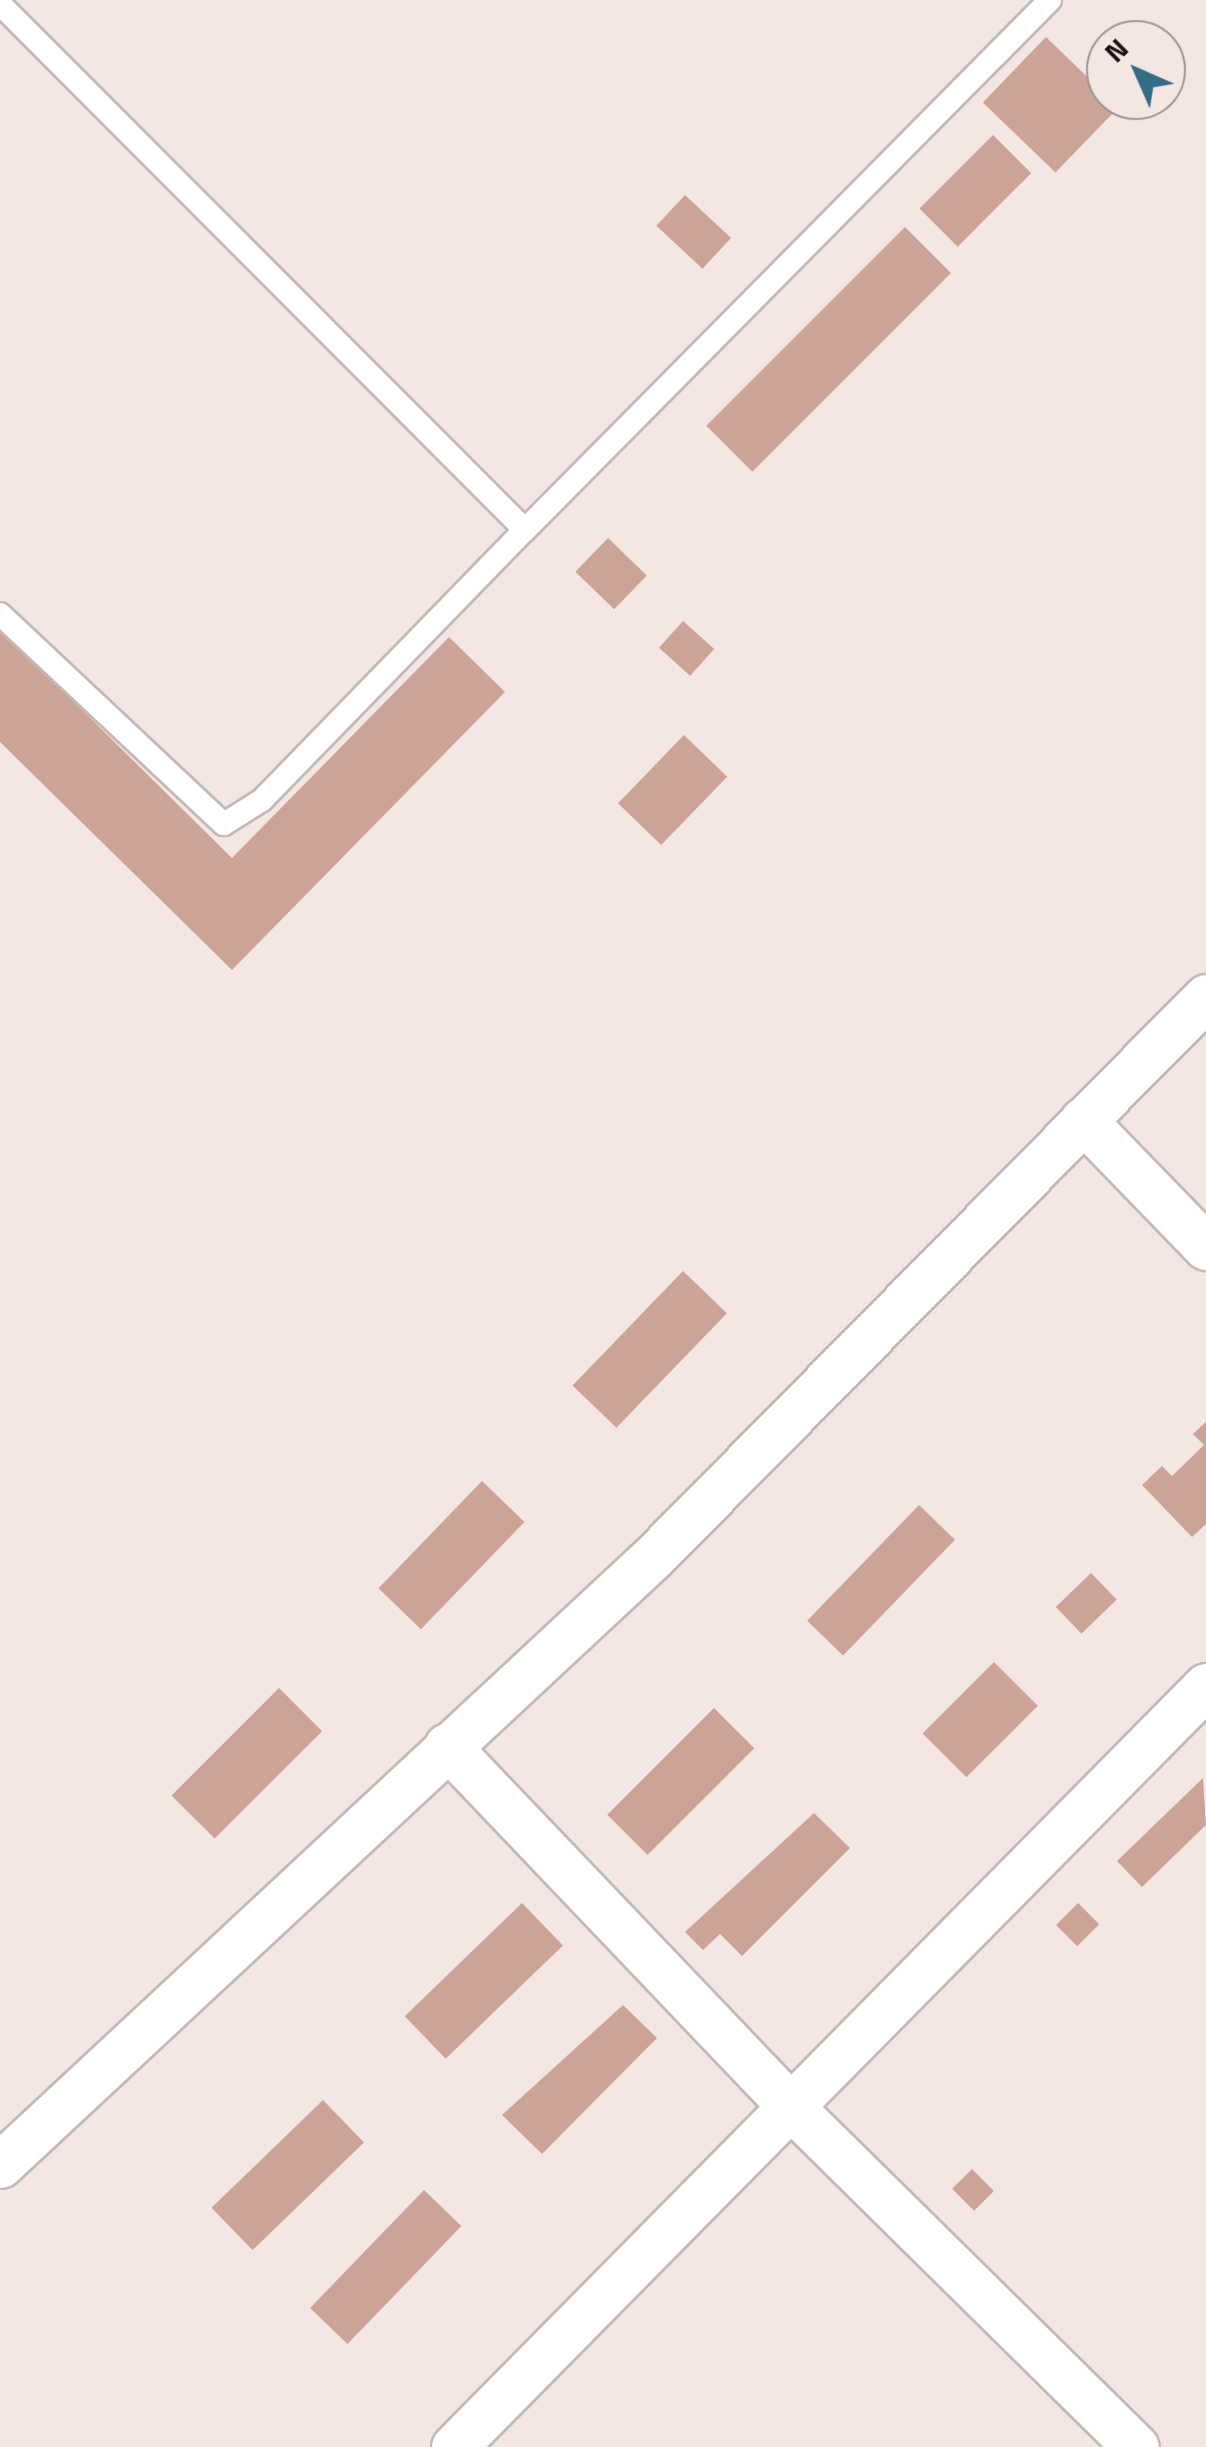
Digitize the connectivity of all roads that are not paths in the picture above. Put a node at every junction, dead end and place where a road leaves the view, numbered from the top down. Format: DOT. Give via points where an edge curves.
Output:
graph roads {
  1 [pos="1050,0"];
  2 [pos="0,4"];
  3 [pos="524,530"];
  4 [pos="0,614"];
  5 [pos="1206,997"];
  6 [pos="1083,1120"];
  7 [pos="1206,1247"];
  8 [pos="1206,1686"];
  9 [pos="446,1746"];
  10 [pos="794,2110"];
  11 [pos="0,2164"];
  12 [pos="454,2447"];
  13 [pos="1136,2447"];
  1 -- 3 [label="lane"];
  2 -- 3 [label="lane"];
  3 -- 4 [label="lane" via="262,800 224,824"];
  5 -- 6 [label="street"];
  6 -- 7 [label="street"];
  6 -- 9 [label="street" via="653,1557"];
  8 -- 10 [label="street"];
  9 -- 10 [label="street"];
  9 -- 11 [label="street"];
  10 -- 12 [label="street"];
  10 -- 13 [label="street"];
}
